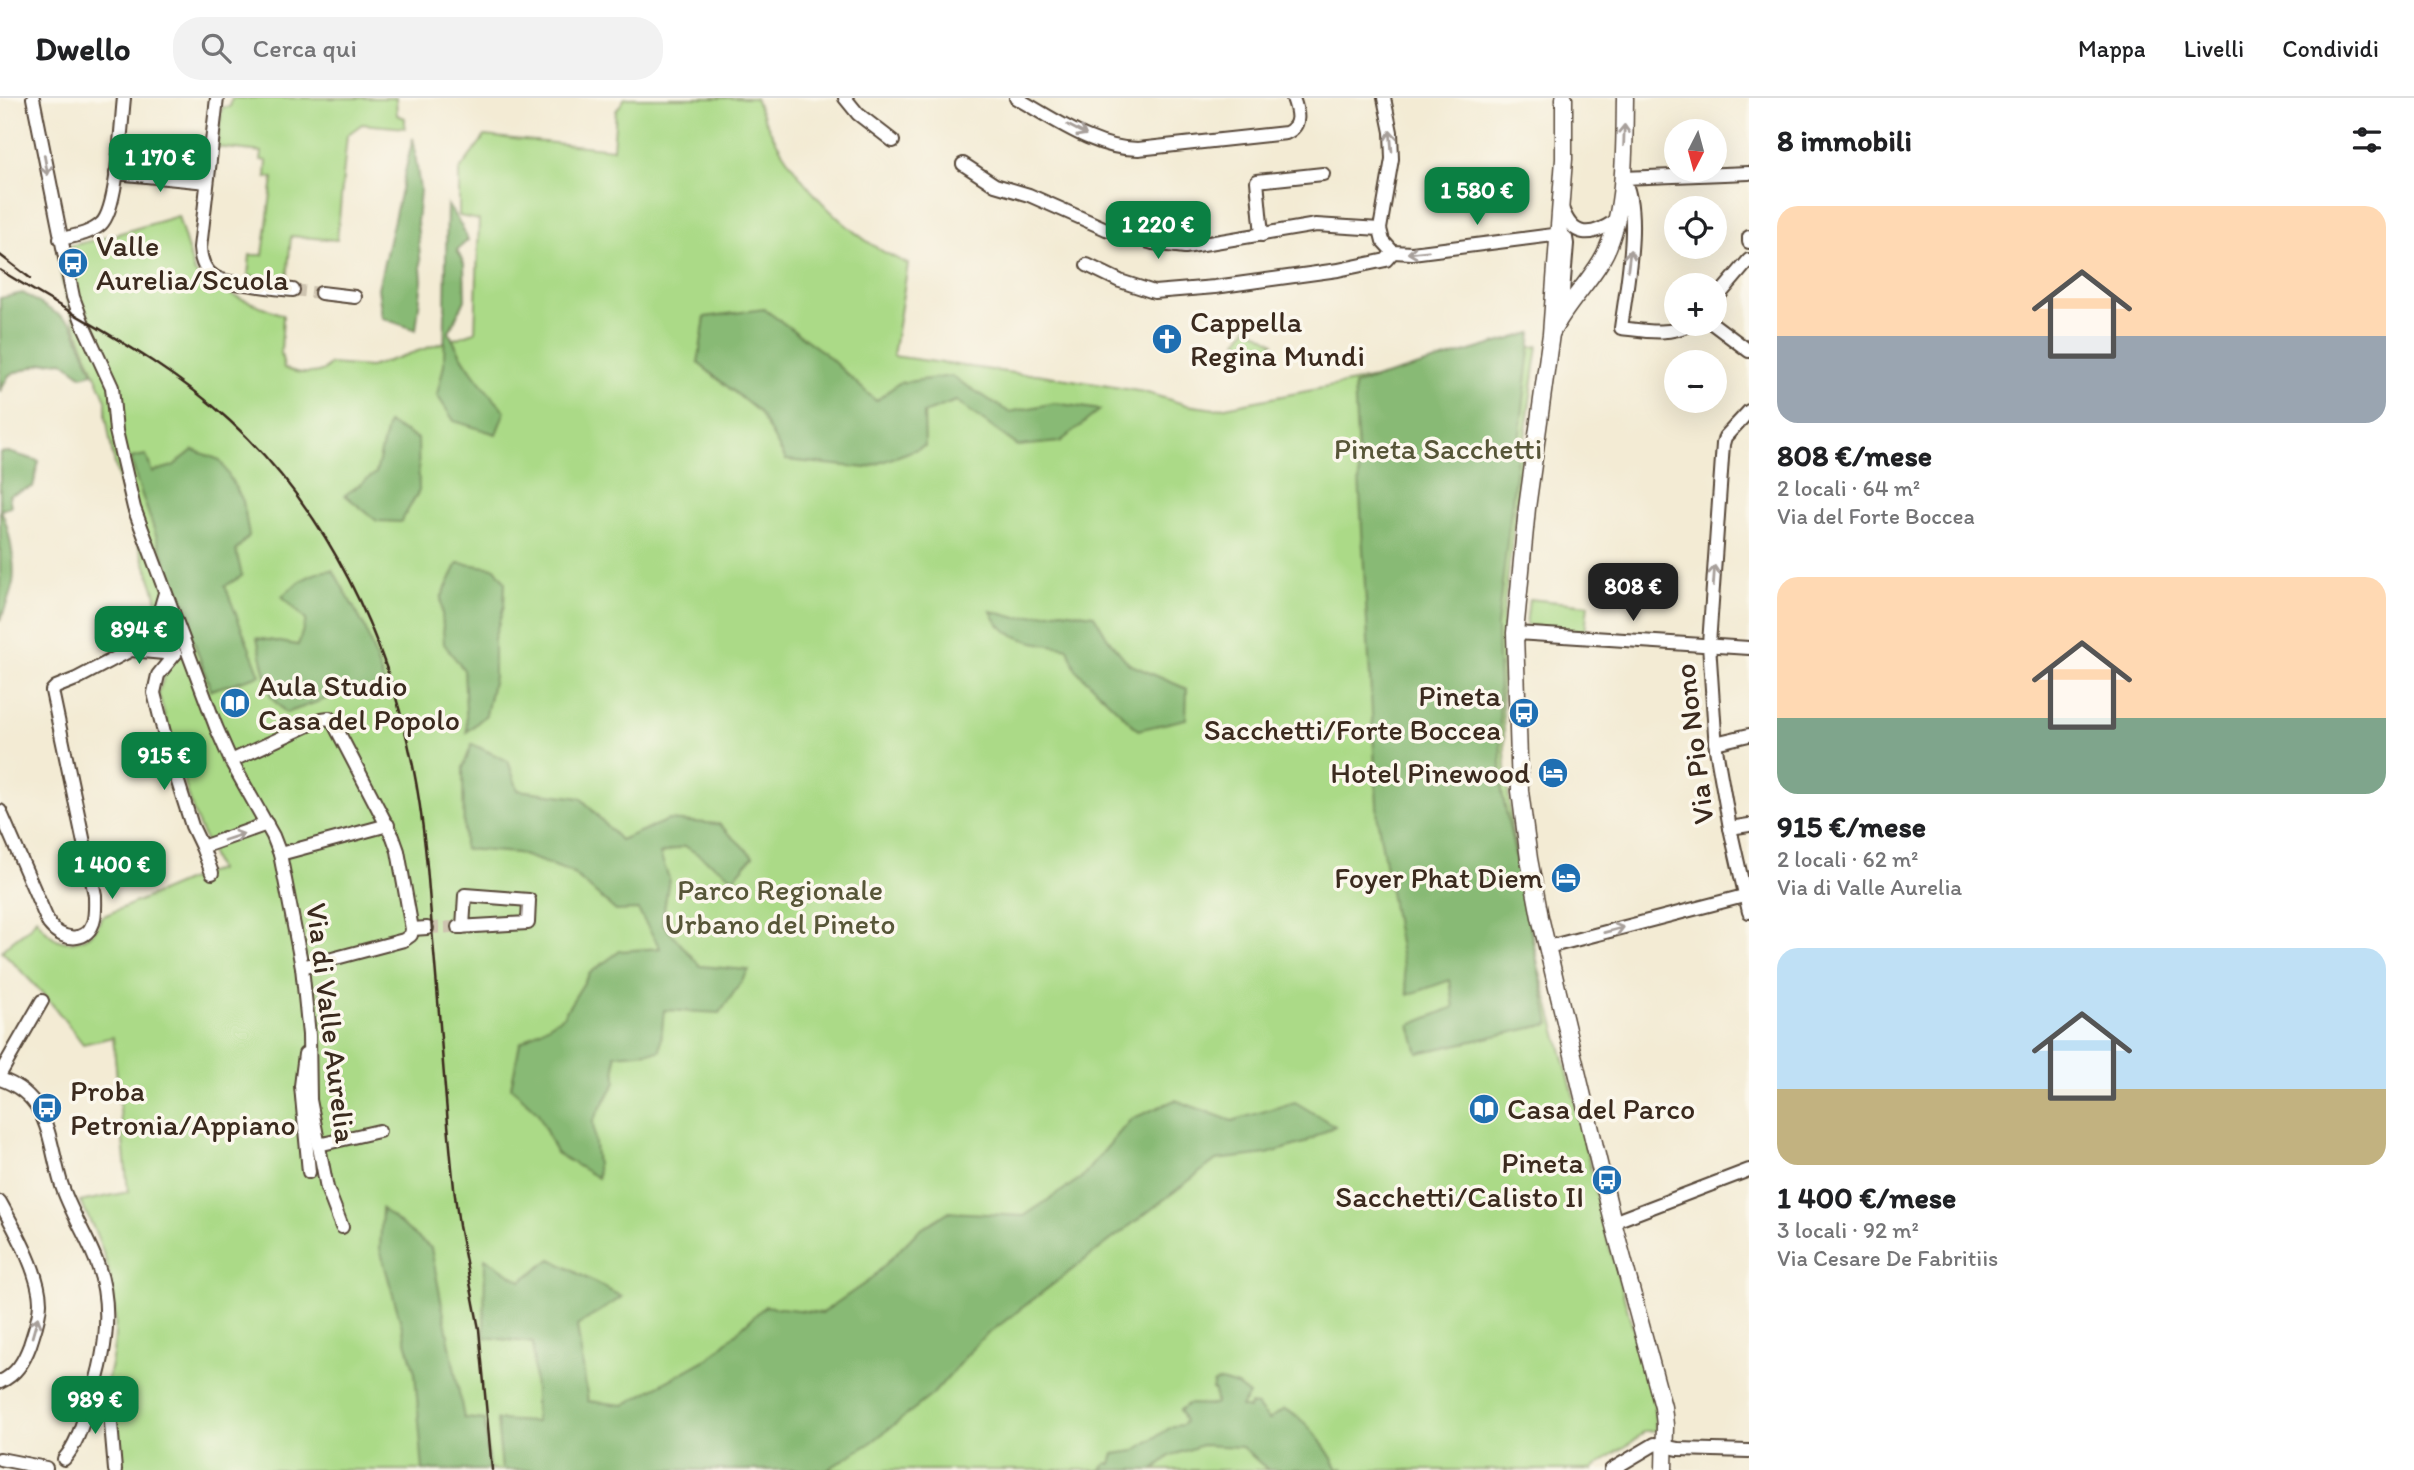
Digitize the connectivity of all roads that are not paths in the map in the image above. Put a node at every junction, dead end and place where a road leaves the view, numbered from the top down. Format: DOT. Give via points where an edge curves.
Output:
graph roads {
  1 [pos="33,98"];
  2 [pos="124,98"];
  3 [pos="217,98"];
  4 [pos="845,98"];
  5 [pos="1016,98"];
  6 [pos="1293,98"];
  7 [pos="1384,98"];
  8 [pos="1564,98"];
  9 [pos="1625,98"];
  10 [pos="893,141"];
  11 [pos="963,164"];
  12 [pos="116,173"];
  13 [pos="1749,173"];
  14 [pos="1323,174"];
  15 [pos="1623,178"];
  16 [pos="207,182"];
  17 [pos="1560,205"];
  18 [pos="1615,220"];
  19 [pos="1380,229"];
  20 [pos="1558,234"];
  21 [pos="1262,235"];
  22 [pos="60,239"];
  23 [pos="1393,252"];
  24 [pos="1749,260"];
  25 [pos="1087,265"];
  26 [pos="1727,286"];
  27 [pos="293,290"];
  28 [pos="321,293"];
  29 [pos="355,297"];
  30 [pos="1561,316"];
  31 [pos="1664,332"];
  32 [pos="1551,334"];
  33 [pos="1727,334"];
  34 [pos="1749,351"];
  35 [pos="1749,411"];
  36 [pos="165,593"];
  37 [pos="1515,633"];
  38 [pos="1709,644"];
  39 [pos="1749,648"];
  40 [pos="175,654"];
  41 [pos="1749,735"];
  42 [pos="1716,743"];
  43 [pos="231,761"];
  44 [pos="0,811"];
  45 [pos="267,824"];
  46 [pos="388,825"];
  47 [pos="1749,825"];
  48 [pos="1730,828"];
  49 [pos="202,847"];
  50 [pos="280,854"];
  51 [pos="212,873"];
  52 [pos="1744,896"];
  53 [pos="1749,912"];
  54 [pos="461,927"];
  55 [pos="412,929"];
  56 [pos="427,929"];
  57 [pos="1548,947"];
  58 [pos="302,967"];
  59 [pos="43,1000"];
  60 [pos="309,1035"];
  61 [pos="0,1077"];
  62 [pos="379,1130"];
  63 [pos="318,1145"];
  64 [pos="1749,1170"];
  65 [pos="309,1172"];
  66 [pos="0,1202"];
  67 [pos="1613,1222"];
  68 [pos="342,1227"];
  69 [pos="0,1381"];
  70 [pos="96,1382"];
  71 [pos="1665,1446"];
  72 [pos="1749,1451"];
  73 [pos="0,1459"];
  74 [pos="67,1465"];
  75 [pos="46,1469"];
  76 [pos="115,1470"];
  77 [pos="1611,1470"];
  78 [pos="1664,1470"];
  1 -- 22 [label="street, Via di Valle Aurelia, one-way"];
  2 -- 12 [label="street"];
  3 -- 16 [label="street"];
  4 -- 10 [label="street"];
  5 -- 6 [label="street, one-way" via="1103,144 1131,149 1283,134 1296,125"];
  19 -- 7 [label="street, one-way" via="1392,159"];
  8 -- 17 [label="main road"];
  15 -- 9 [label="main road, one-way"];
  11 -- 21 [label="street" via="999,187 1153,243 1185,247"];
  12 -- 16 [label="street"];
  12 -- 22 [label="street" via="111,206 103,222 85,233"];
  13 -- 15 [label="street"];
  14 -- 21 [label="street" via="1257,181"];
  15 -- 18 [label="main road"];
  31 -- 15 [label="street, one-way" via="1621,328 1632,227"];
  16 -- 27 [label="street" via="200,248 206,269 224,282"];
  17 -- 18 [label="street" via="1569,224 1581,232 1595,231"];
  17 -- 20 [label="main road"];
  18 -- 30 [label="main road" via="1603,258"];
  19 -- 21 [label="street" via="1323,224"];
  19 -- 23 [label="street"];
  20 -- 23 [label="street, one-way"];
  20 -- 30 [label="street" via="1567,242"];
  20 -- 32 [label="main road"];
  22 -- 36 [label="street, Via di Valle Aurelia" via="77,311 112,387 125,477"];
  23 -- 25 [label="street" via="1381,262 1338,270 1154,292"];
  24 -- 26 [label="street"];
  28 -- 29 [label="street"];
  30 -- 32 [label="main road"];
  32 -- 37 [label="main road"];
  33 -- 34 [label="street"];
  38 -- 35 [label="street, Via Pio Nono, one-way" via="1723,444"];
  36 -- 40 [label="street, Via di Valle Aurelia" via="160,610"];
  36 -- 43 [label="street, Via di Valle Aurelia"];
  37 -- 38 [label="street"];
  37 -- 57 [label="main road" via="1520,791"];
  38 -- 39 [label="street"];
  38 -- 42 [label="street, Via Pio Nono"];
  40 -- 44 [label="street" via="131,650 52,691 95,895 94,920 84,934 66,938 48,924"];
  40 -- 49 [label="street" via="158,675 154,693 171,761"];
  41 -- 42 [label="street"];
  42 -- 48 [label="street, Via Pio Nono"];
  43 -- 45 [label="street, Via di Valle Aurelia"];
  43 -- 46 [label="street" via="329,718"];
  49 -- 45 [label="street, one-way"];
  45 -- 50 [label="street, Via di Valle Aurelia"];
  46 -- 50 [label="street"];
  46 -- 55 [label="street" via="398,851"];
  47 -- 48 [label="street"];
  48 -- 52 [label="street, Via Pio Nono"];
  49 -- 51 [label="street"];
  50 -- 58 [label="street, Via di Valle Aurelia"];
  52 -- 53 [label="street, Via Pio Nono"];
  57 -- 52 [label="street, one-way"];
  54 -- 54 [label="street" via="528,923 529,900 465,895"];
  55 -- 56 [label="street"];
  55 -- 58 [label="street" via="404,940"];
  57 -- 67 [label="main road"];
  58 -- 60 [label="street, Via di Valle Aurelia"];
  59 -- 61 [label="street"];
  60 -- 63 [label="street, Via di Valle Aurelia" via="310,1097"];
  60 -- 65 [label="street" via="301,1086"];
  61 -- 70 [label="street" via="26,1095 43,1116 66,1195 99,1270 106,1335"];
  62 -- 63 [label="street"];
  63 -- 68 [label="street, Via di Valle Aurelia"];
  64 -- 67 [label="street"];
  69 -- 66 [label="street, one-way" via="24,1360 40,1302 31,1266"];
  67 -- 71 [label="main road" via="1663,1407"];
  70 -- 74 [label="street"];
  70 -- 76 [label="street" via="109,1399"];
  71 -- 72 [label="street"];
  71 -- 77 [label="street" via="1647,1447"];
  71 -- 78 [label="main road"];
  73 -- 75 [label="street"];
  74 -- 75 [label="street" via="55,1458"];
}
